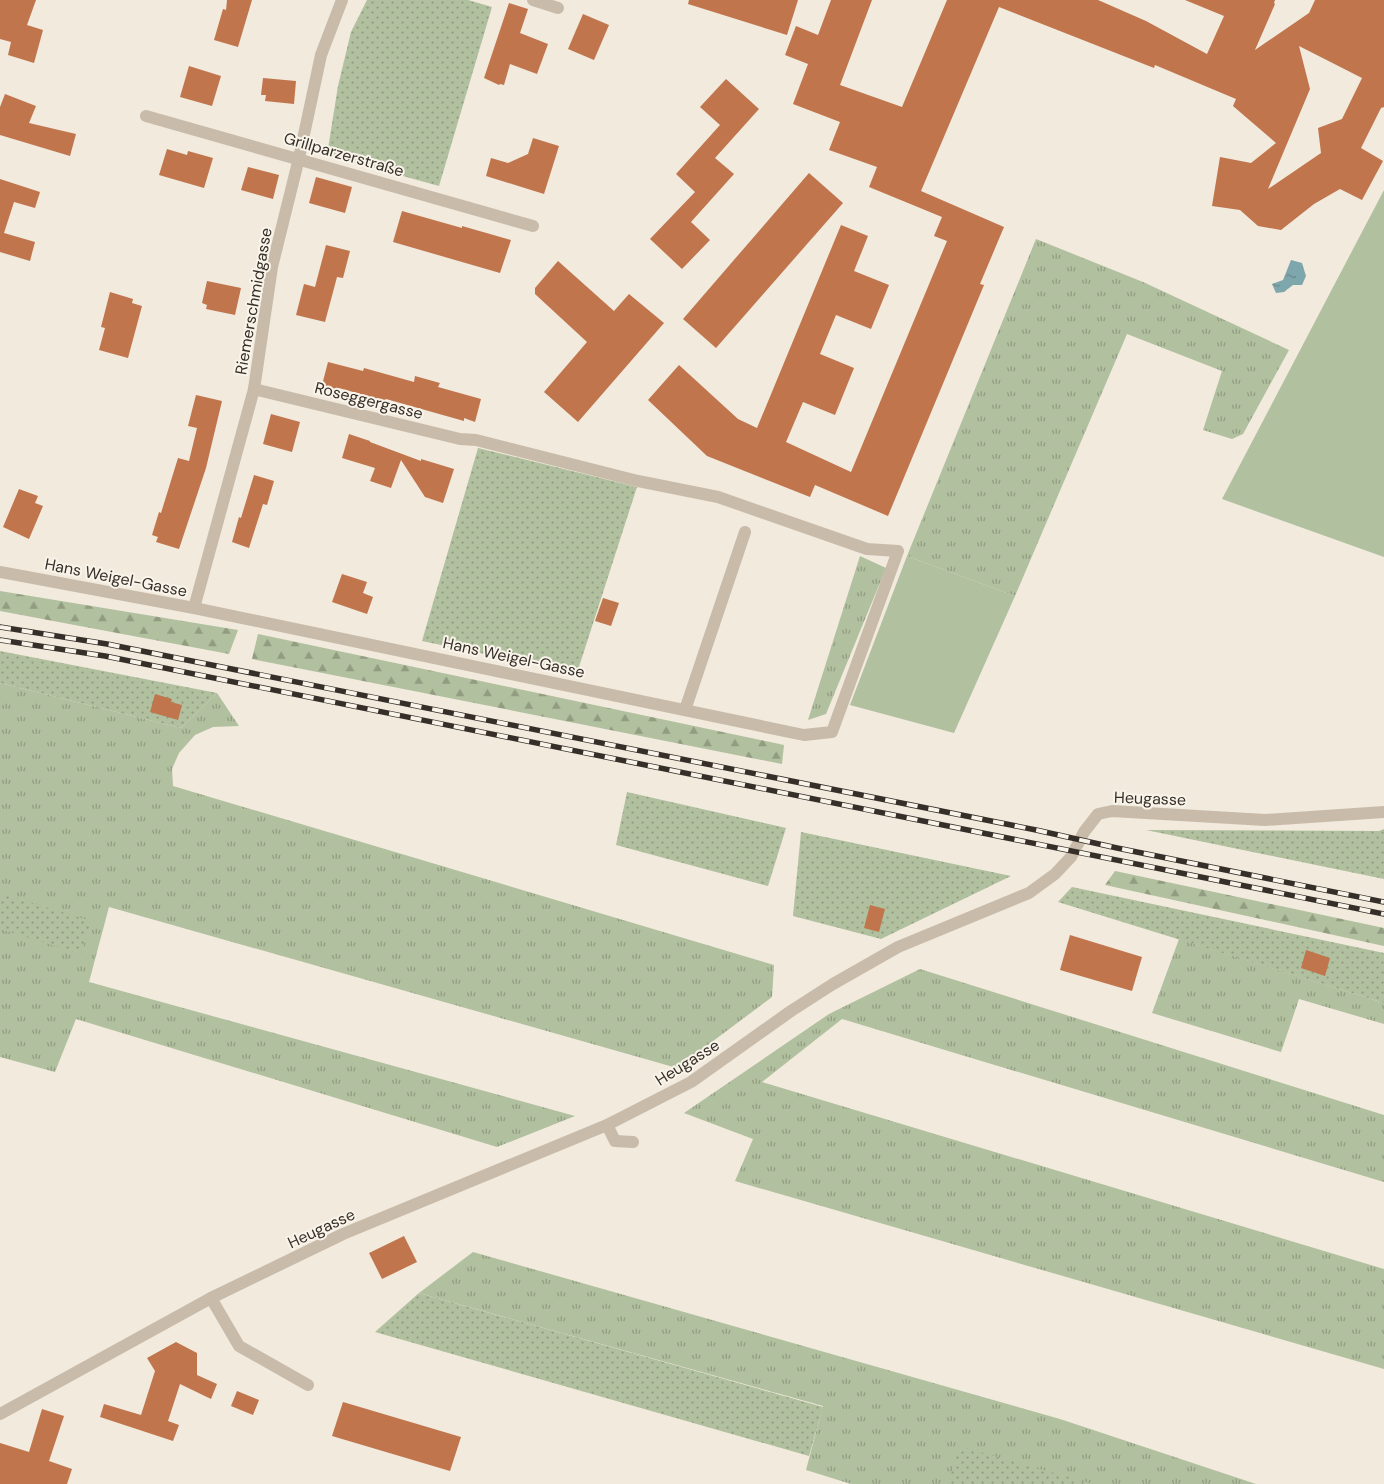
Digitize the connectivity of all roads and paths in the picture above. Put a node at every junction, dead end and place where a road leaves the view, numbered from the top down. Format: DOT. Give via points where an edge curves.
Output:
graph roads {
  1 [pos="342,0"];
  2 [pos="534,0"];
  3 [pos="558,8"];
  4 [pos="146,116"];
  5 [pos="298,158"];
  6 [pos="533,226"];
  7 [pos="254,389"];
  8 [pos="745,532"];
  9 [pos="898,551"];
  10 [pos="0,572"];
  11 [pos="194,608"];
  12 [pos="685,710"];
  13 [pos="1384,812"];
  14 [pos="607,1126"];
  15 [pos="633,1142"];
  16 [pos="211,1298"];
  17 [pos="308,1385"];
  18 [pos="0,1414"];
  1 -- 5 [label="street, Riemerschmidgasse" via="321,55"];
  2 -- 3 [label="street"];
  4 -- 5 [label="street, Grillparzerstraße"];
  5 -- 6 [label="street, Grillparzerstraße"];
  5 -- 7 [label="street, Riemerschmidgasse" via="272,266"];
  7 -- 9 [label="street, Roseggergasse" via="460,440 476,440 718,497 867,549"];
  7 -- 11 [label="street, Riemerschmidgasse"];
  8 -- 12 [label="street"];
  9 -- 12 [label="street, Hans Weigel-Gasse" via="832,732 804,735"];
  10 -- 11 [label="street, Hans Weigel-Gasse"];
  11 -- 12 [label="street, Hans Weigel-Gasse"];
  13 -- 14 [label="street, Heugasse" via="1266,820 1112,811 1098,814 1071,857 1029,893 898,947 791,1010 692,1082"];
  14 -- 15 [label="street" via="615,1140"];
  14 -- 16 [label="street, Heugasse" via="343,1234"];
  16 -- 17 [label="street" via="239,1346"];
  16 -- 18 [label="street, Heugasse"];
}
